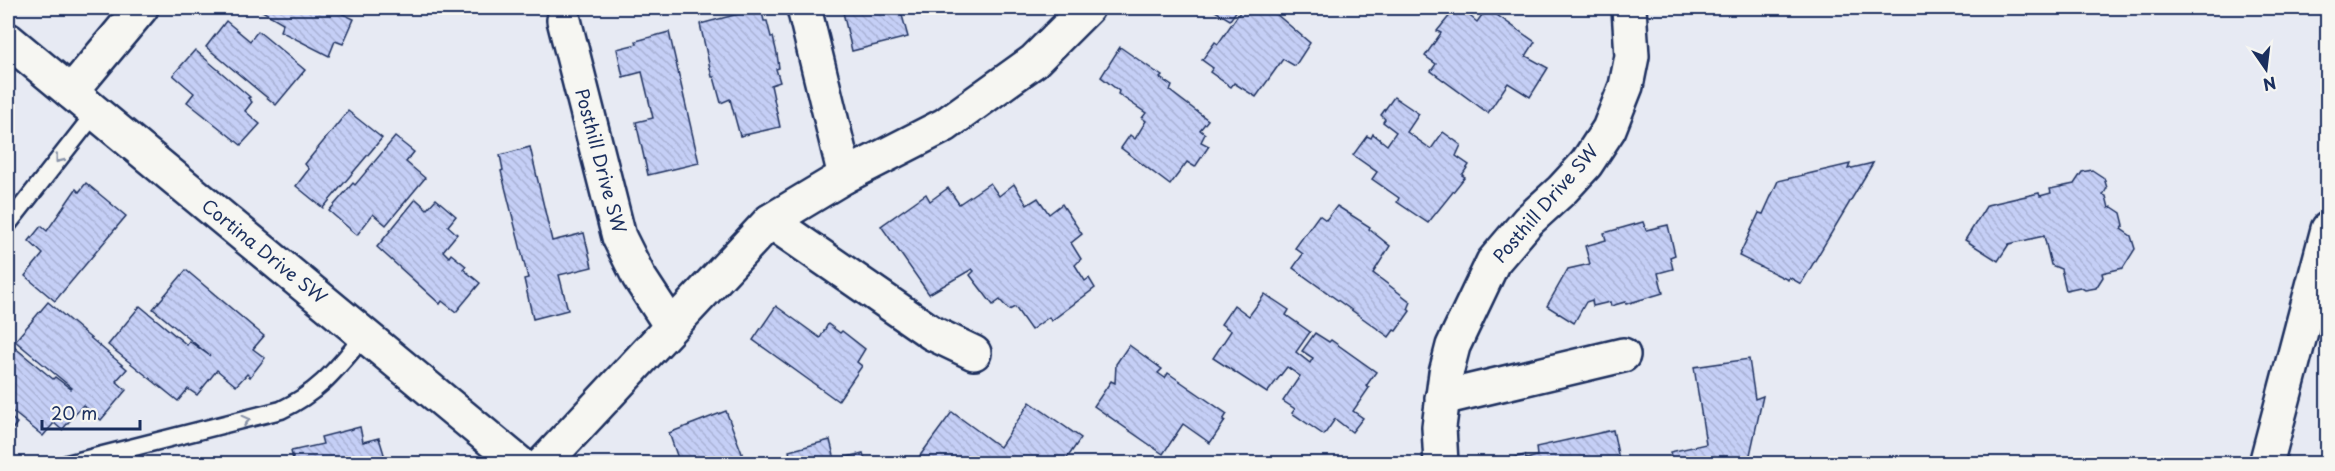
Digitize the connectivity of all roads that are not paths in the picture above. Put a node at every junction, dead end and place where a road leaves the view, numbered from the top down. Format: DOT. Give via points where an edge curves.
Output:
graph roads {
  1 [pos="141,8"];
  2 [pos="804,8"];
  3 [pos="1087,8"];
  4 [pos="1629,8"];
  5 [pos="564,20"];
  6 [pos="1056,20"];
  7 [pos="8,40"];
  8 [pos="83,103"];
  9 [pos="845,176"];
  10 [pos="770,221"];
  11 [pos="8,224"];
  12 [pos="2328,229"];
  13 [pos="671,326"];
  14 [pos="365,335"];
  15 [pos="974,353"];
  16 [pos="1623,355"];
  17 [pos="1442,398"];
  18 [pos="67,464"];
  19 [pos="520,464"];
  20 [pos="543,464"];
  21 [pos="1441,464"];
  22 [pos="2266,464"];
  1 -- 8 [label="street"];
  2 -- 9 [label="street"];
  3 -- 6 [label="street"];
  4 -- 17 [label="street, Posthill Drive SW" via="1632,56 1626,86 1609,129 1586,164 1528,220 1493,262 1453,345"];
  5 -- 13 [label="street, Posthill Drive SW" via="619,237"];
  6 -- 9 [label="street" via="1034,61 945,125"];
  7 -- 8 [label="street, Cortina Drive SW"];
  8 -- 11 [label="lane, one-way"];
  8 -- 14 [label="street, Cortina Drive SW"];
  9 -- 10 [label="street"];
  10 -- 13 [label="street"];
  10 -- 15 [label="street" via="932,333"];
  12 -- 22 [label="street"];
  13 -- 20 [label="street"];
  18 -- 14 [label="lane, one-way" via="281,410 305,399 331,376"];
  14 -- 19 [label="street, Cortina Drive SW"];
  16 -- 17 [label="street"];
  17 -- 21 [label="street, Posthill Drive SW"];
}
